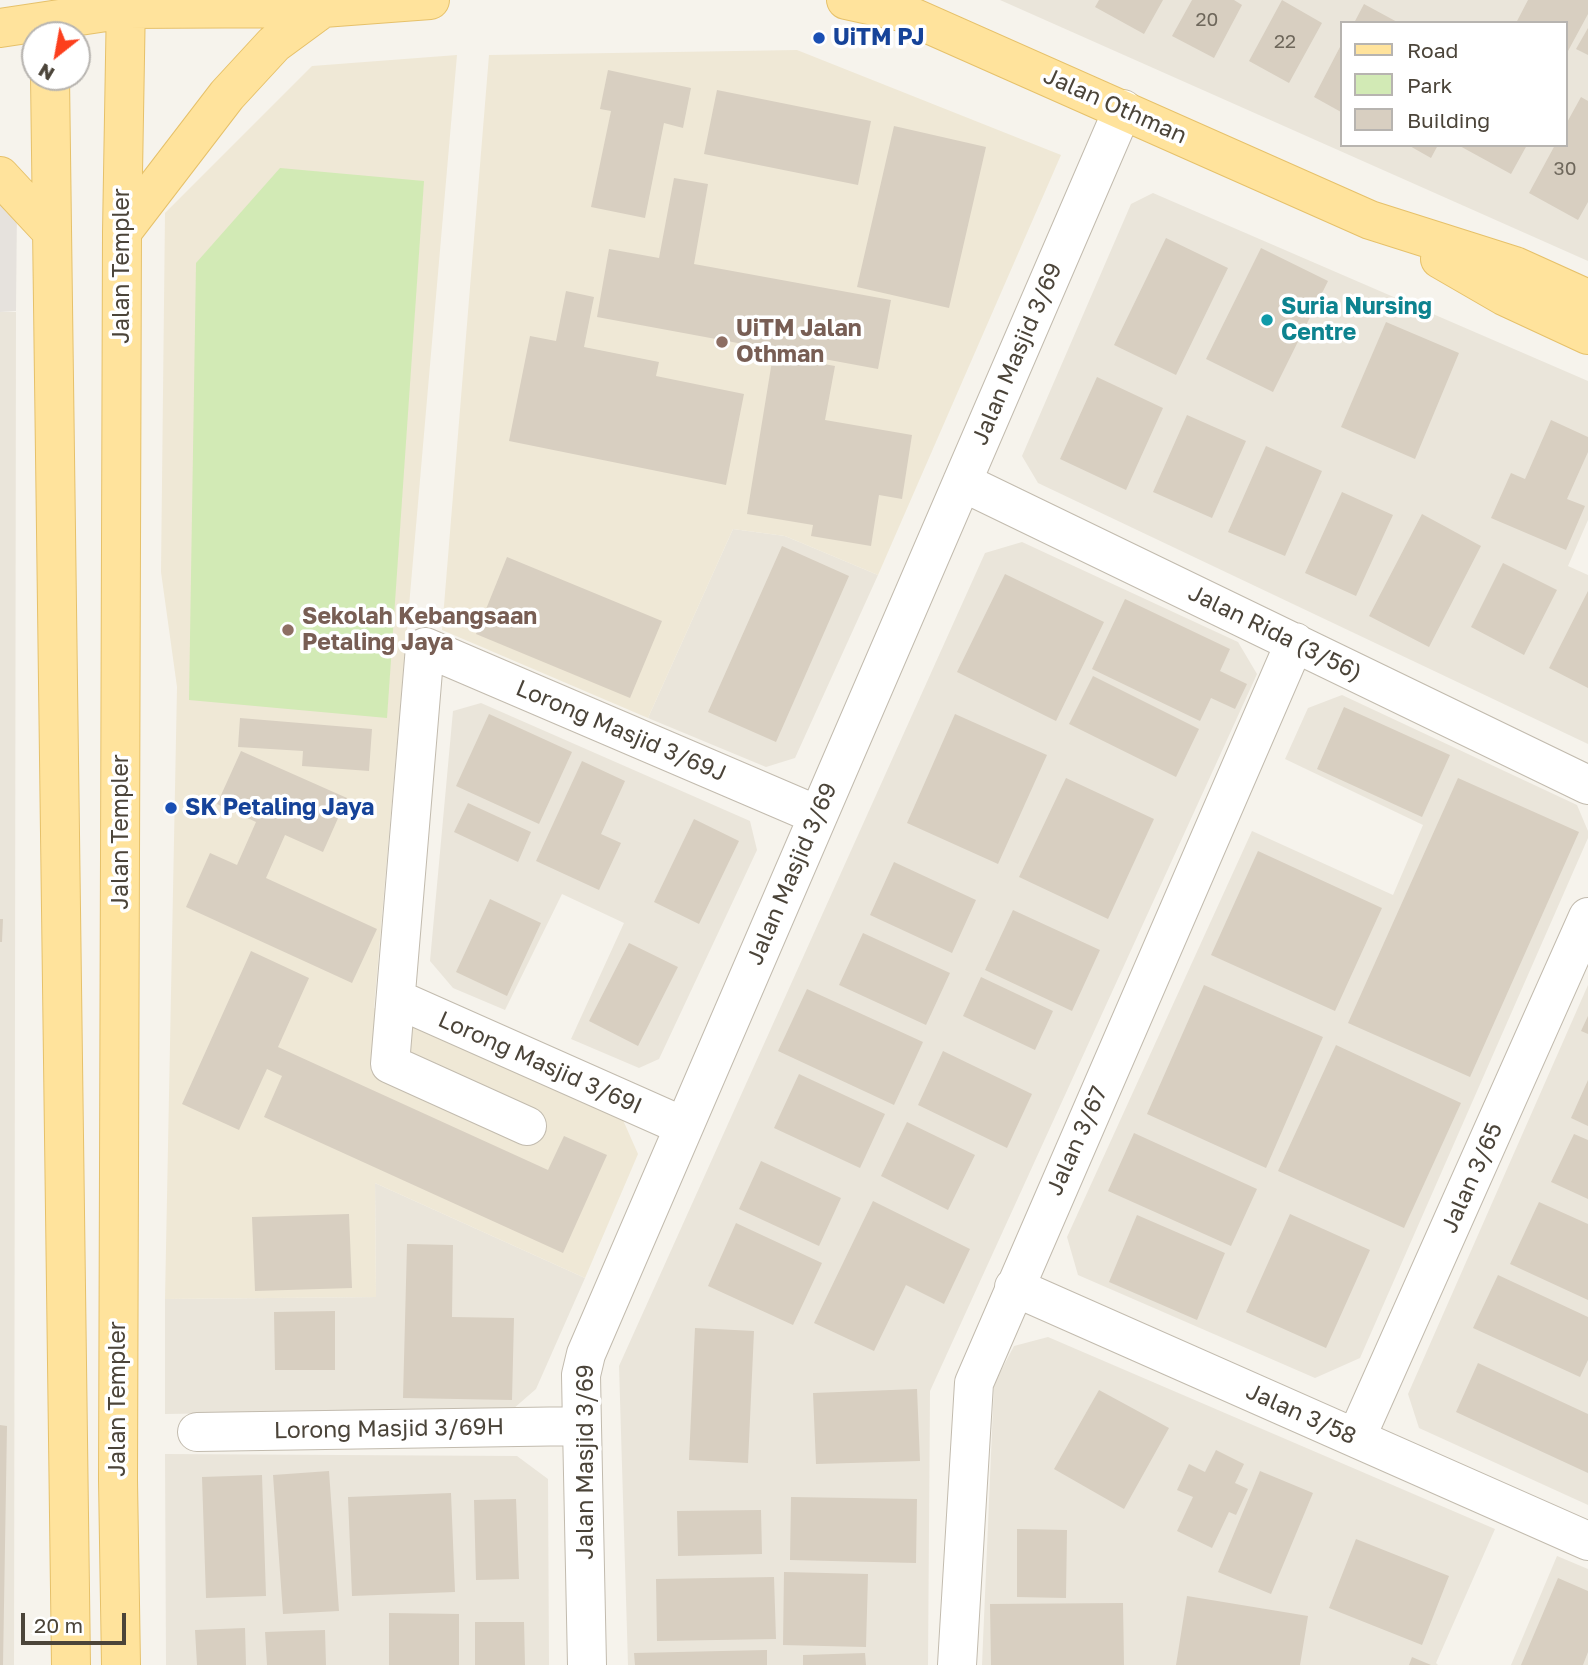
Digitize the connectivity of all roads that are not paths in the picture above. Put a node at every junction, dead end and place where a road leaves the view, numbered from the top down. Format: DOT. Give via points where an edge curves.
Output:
graph roads {
  1 [pos="430,0"];
  2 [pos="846,0"];
  3 [pos="126,4"];
  4 [pos="323,8"];
  5 [pos="49,18"];
  6 [pos="0,28"];
  7 [pos="50,91"];
  8 [pos="1123,109"];
  9 [pos="0,176"];
  10 [pos="1381,224"];
  11 [pos="52,232"];
  12 [pos="122,232"];
  13 [pos="1588,299"];
  14 [pos="1588,335"];
  15 [pos="962,482"];
  16 [pos="1295,642"];
  17 [pos="1588,785"];
  18 [pos="817,815"];
  19 [pos="1588,917"];
  20 [pos="397,999"];
  21 [pos="527,1126"];
  22 [pos="683,1126"];
  23 [pos="1014,1286"];
  24 [pos="582,1426"];
  25 [pos="197,1432"];
  26 [pos="1356,1438"];
  27 [pos="1588,1541"];
  28 [pos="71,1665"];
  29 [pos="121,1665"];
  30 [pos="587,1665"];
  31 [pos="957,1665"];
  1 -- 4 [label="main road"];
  2 -- 8 [label="main road, Jalan Othman" via="901,12"];
  3 -- 4 [label="main road"];
  3 -- 5 [label="main road"];
  3 -- 12 [label="main road, Jalan Templer"];
  4 -- 12 [label="main road" via="274,44 227,95"];
  5 -- 6 [label="main road"];
  7 -- 11 [label="main road"];
  8 -- 10 [label="main road, Jalan Othman"];
  8 -- 15 [label="street, Jalan Masjid 3/69"];
  9 -- 11 [label="main road"];
  10 -- 13 [label="main road, Jalan Othman" via="1515,267"];
  10 -- 14 [label="main road, Jalan Othman" via="1504,296"];
  11 -- 28 [label="main road"];
  12 -- 29 [label="main road, Jalan Templer"];
  15 -- 16 [label="street, Jalan Rida (3/56)"];
  15 -- 18 [label="street, Jalan Masjid 3/69"];
  16 -- 17 [label="street, Jalan Rida (3/56)"];
  16 -- 23 [label="street, Jalan 3/67"];
  18 -- 20 [label="street, Lorong Masjid 3/69J" via="425,647"];
  18 -- 22 [label="street, Jalan Masjid 3/69"];
  19 -- 26 [label="street, Jalan 3/65"];
  20 -- 21 [label="street" via="390,1064"];
  20 -- 22 [label="street, Lorong Masjid 3/69I"];
  22 -- 24 [label="street, Jalan Masjid 3/69" via="586,1354"];
  23 -- 26 [label="street, Jalan 3/58"];
  23 -- 31 [label="street, Jalan 3/67" via="974,1383"];
  24 -- 25 [label="street, Lorong Masjid 3/69H"];
  24 -- 30 [label="street, Jalan Masjid 3/69"];
  26 -- 27 [label="street, Jalan 3/58"];
}
